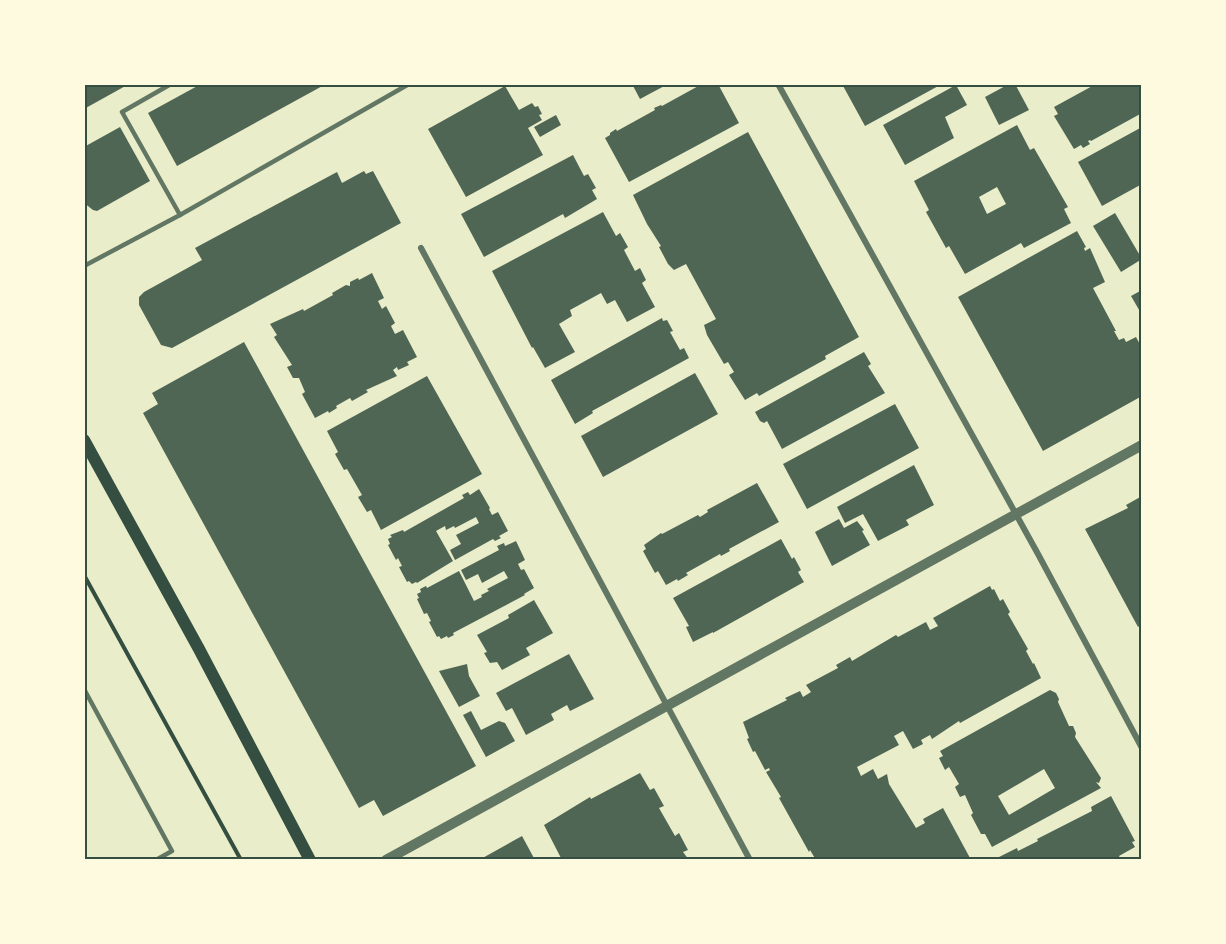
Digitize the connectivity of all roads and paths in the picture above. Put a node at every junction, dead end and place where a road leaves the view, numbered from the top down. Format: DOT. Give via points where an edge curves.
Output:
graph roads {
  1 [pos="171,84"];
  2 [pos="409,84"];
  3 [pos="778,84"];
  4 [pos="180,215"];
  5 [pos="422,248"];
  6 [pos="84,266"];
  7 [pos="84,440"];
  8 [pos="1142,445"];
  9 [pos="1016,514"];
  10 [pos="84,575"];
  11 [pos="84,689"];
  12 [pos="669,706"];
  13 [pos="1142,748"];
  14 [pos="156,860"];
  15 [pos="241,860"];
  16 [pos="310,860"];
  17 [pos="386,860"];
  18 [pos="750,860"];
  1 -- 4 [label="lane" via="122,112"];
  2 -- 4 [label="lane"];
  3 -- 9 [label="street"];
  4 -- 6 [label="lane"];
  5 -- 12 [label="street"];
  7 -- 16 [label="main road"];
  8 -- 9 [label="street"];
  9 -- 12 [label="street"];
  9 -- 13 [label="street"];
  10 -- 15 [label="path"];
  11 -- 14 [label="lane" via="172,851"];
  12 -- 17 [label="street"];
  12 -- 18 [label="street"];
}
